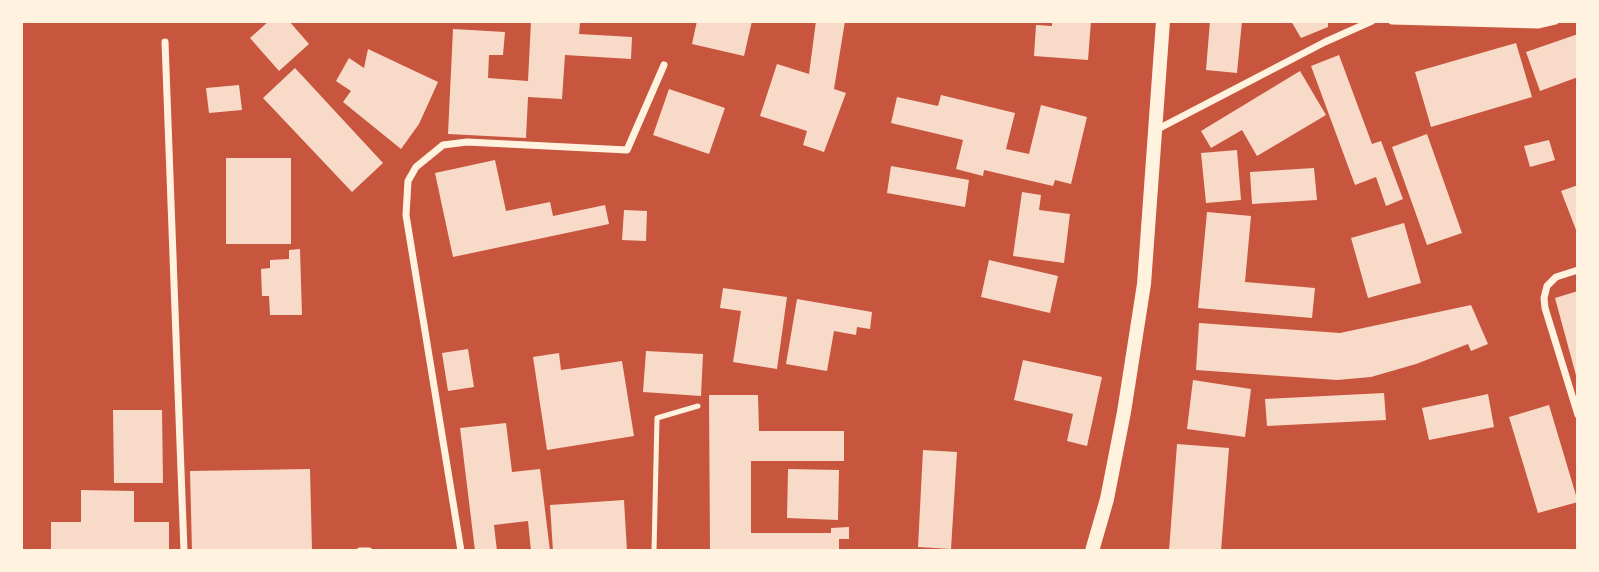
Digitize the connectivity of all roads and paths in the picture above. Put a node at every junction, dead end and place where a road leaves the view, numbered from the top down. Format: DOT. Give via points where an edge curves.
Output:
graph roads {
  1 [pos="1163,21"];
  2 [pos="1372,21"];
  3 [pos="1392,21"];
  4 [pos="1403,21"];
  5 [pos="1555,21"];
  6 [pos="165,42"];
  7 [pos="664,65"];
  8 [pos="1156,130"];
  9 [pos="1578,270"];
  10 [pos="698,406"];
  11 [pos="1578,415"];
  12 [pos="184,551"];
  13 [pos="360,551"];
  14 [pos="369,551"];
  15 [pos="461,551"];
  16 [pos="654,551"];
  17 [pos="1092,551"];
  1 -- 8 [label="main road"];
  2 -- 8 [label="street"];
  3 -- 4 [label="street"];
  4 -- 5 [label="street" via="1538,25"];
  6 -- 12 [label="street"];
  7 -- 15 [label="street" via="627,150 467,142 443,145 416,167 408,181 406,215"];
  8 -- 17 [label="main road" via="1144,284 1124,412"];
  9 -- 11 [label="street" via="1556,276 1544,298"];
  10 -- 16 [label="lane" via="657,418"];
  13 -- 14 [label="street"];
}
